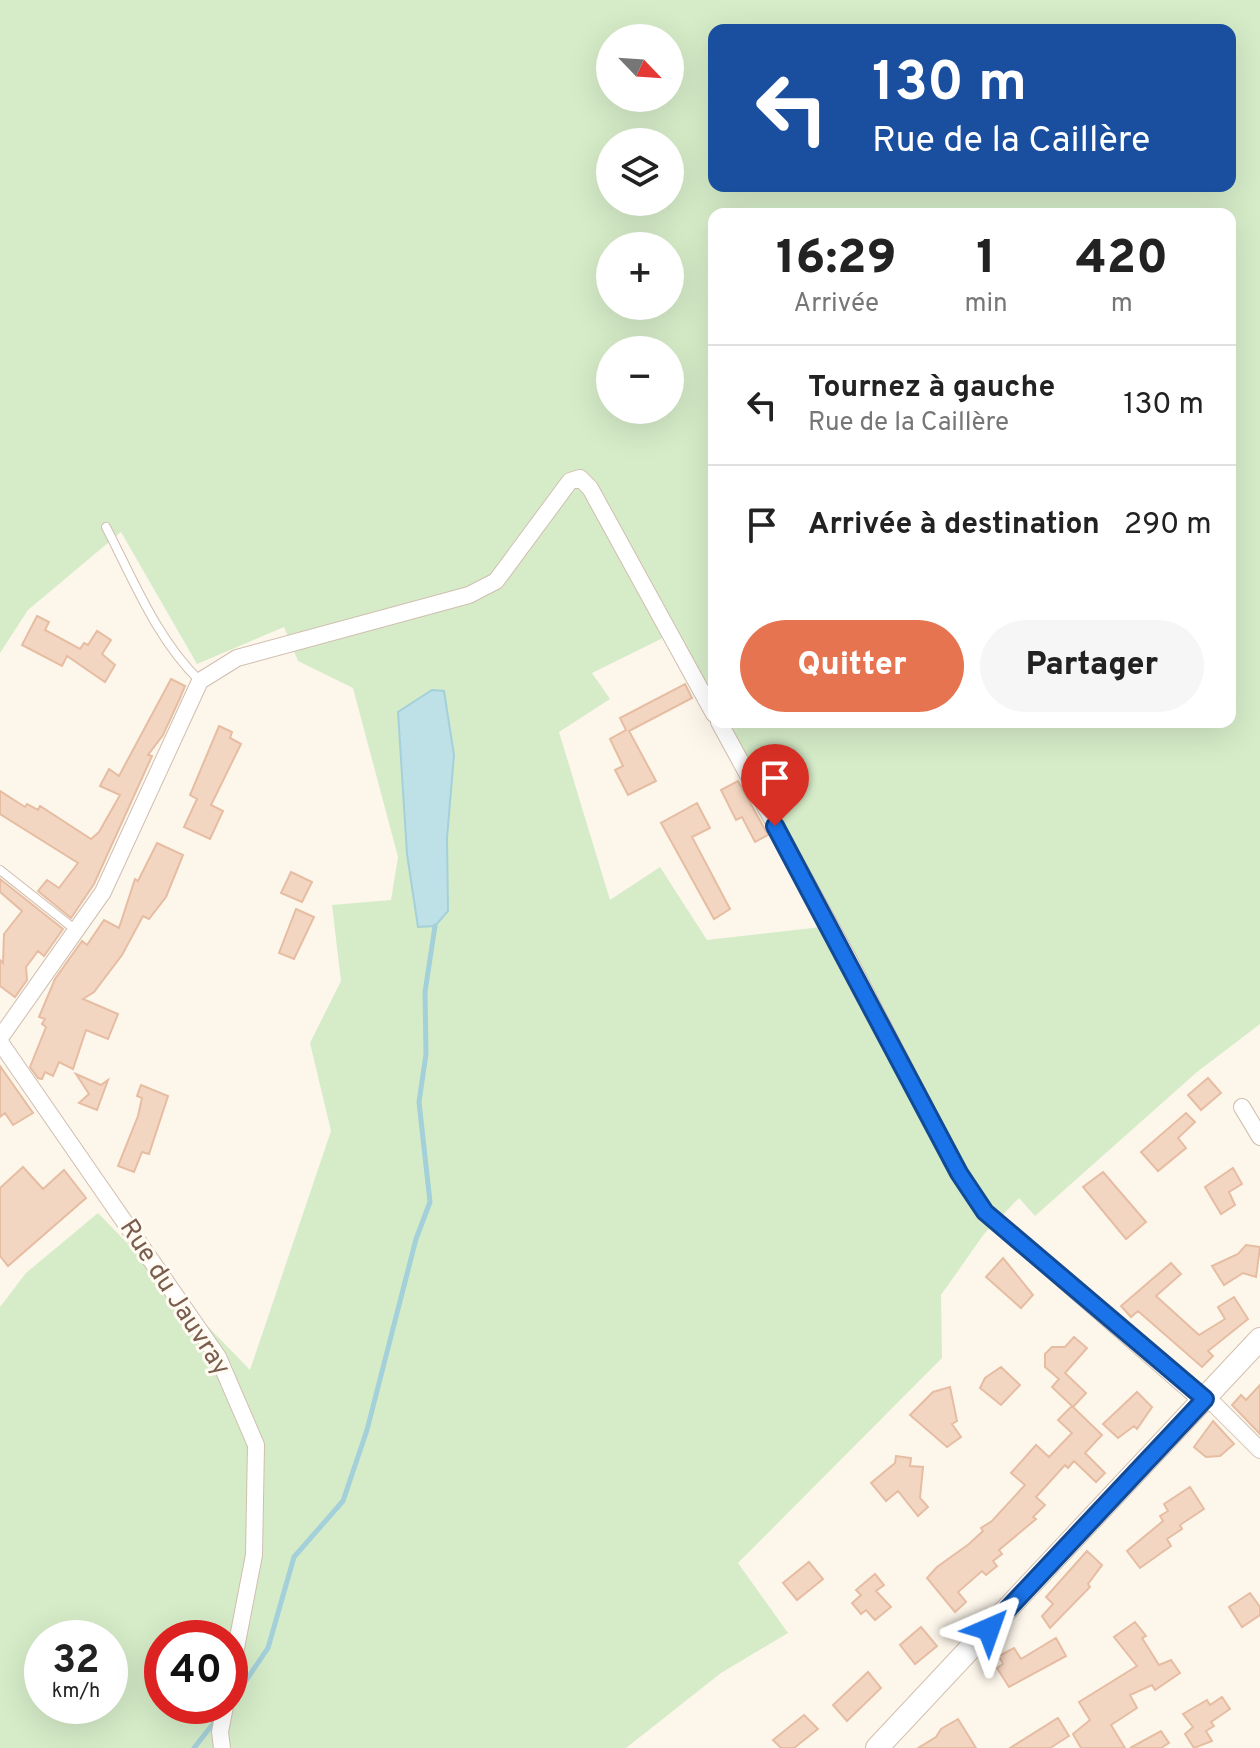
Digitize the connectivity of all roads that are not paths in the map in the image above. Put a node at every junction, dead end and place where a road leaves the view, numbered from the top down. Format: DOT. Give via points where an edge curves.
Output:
graph roads {
  1 [pos="106,527"];
  2 [pos="200,681"];
  3 [pos="708,703"];
  4 [pos="722,728"];
  5 [pos="0,870"];
  6 [pos="78,931"];
  7 [pos="0,1040"];
  8 [pos="1242,1107"];
  9 [pos="1260,1137"];
  10 [pos="1260,1339"];
  11 [pos="1205,1399"];
  12 [pos="1260,1450"];
  13 [pos="241,1620"];
  14 [pos="222,1724"];
  15 [pos="222,1748"];
  16 [pos="877,1748"];
  1 -- 2 [label="lane" via="155,622 180,662"];
  2 -- 3 [label="street" via="237,658 469,595 496,581 557,493 580,478"];
  2 -- 6 [label="street" via="103,892"];
  4 -- 11 [label="street" via="959,1173 985,1212"];
  5 -- 6 [label="lane"];
  6 -- 7 [label="street"];
  7 -- 13 [label="street, Rue du Jauvray" via="218,1357 256,1445 254,1555"];
  8 -- 9 [label="street"];
  10 -- 11 [label="street"];
  11 -- 12 [label="street"];
  11 -- 16 [label="street"];
  14 -- 15 [label="street"];
}
